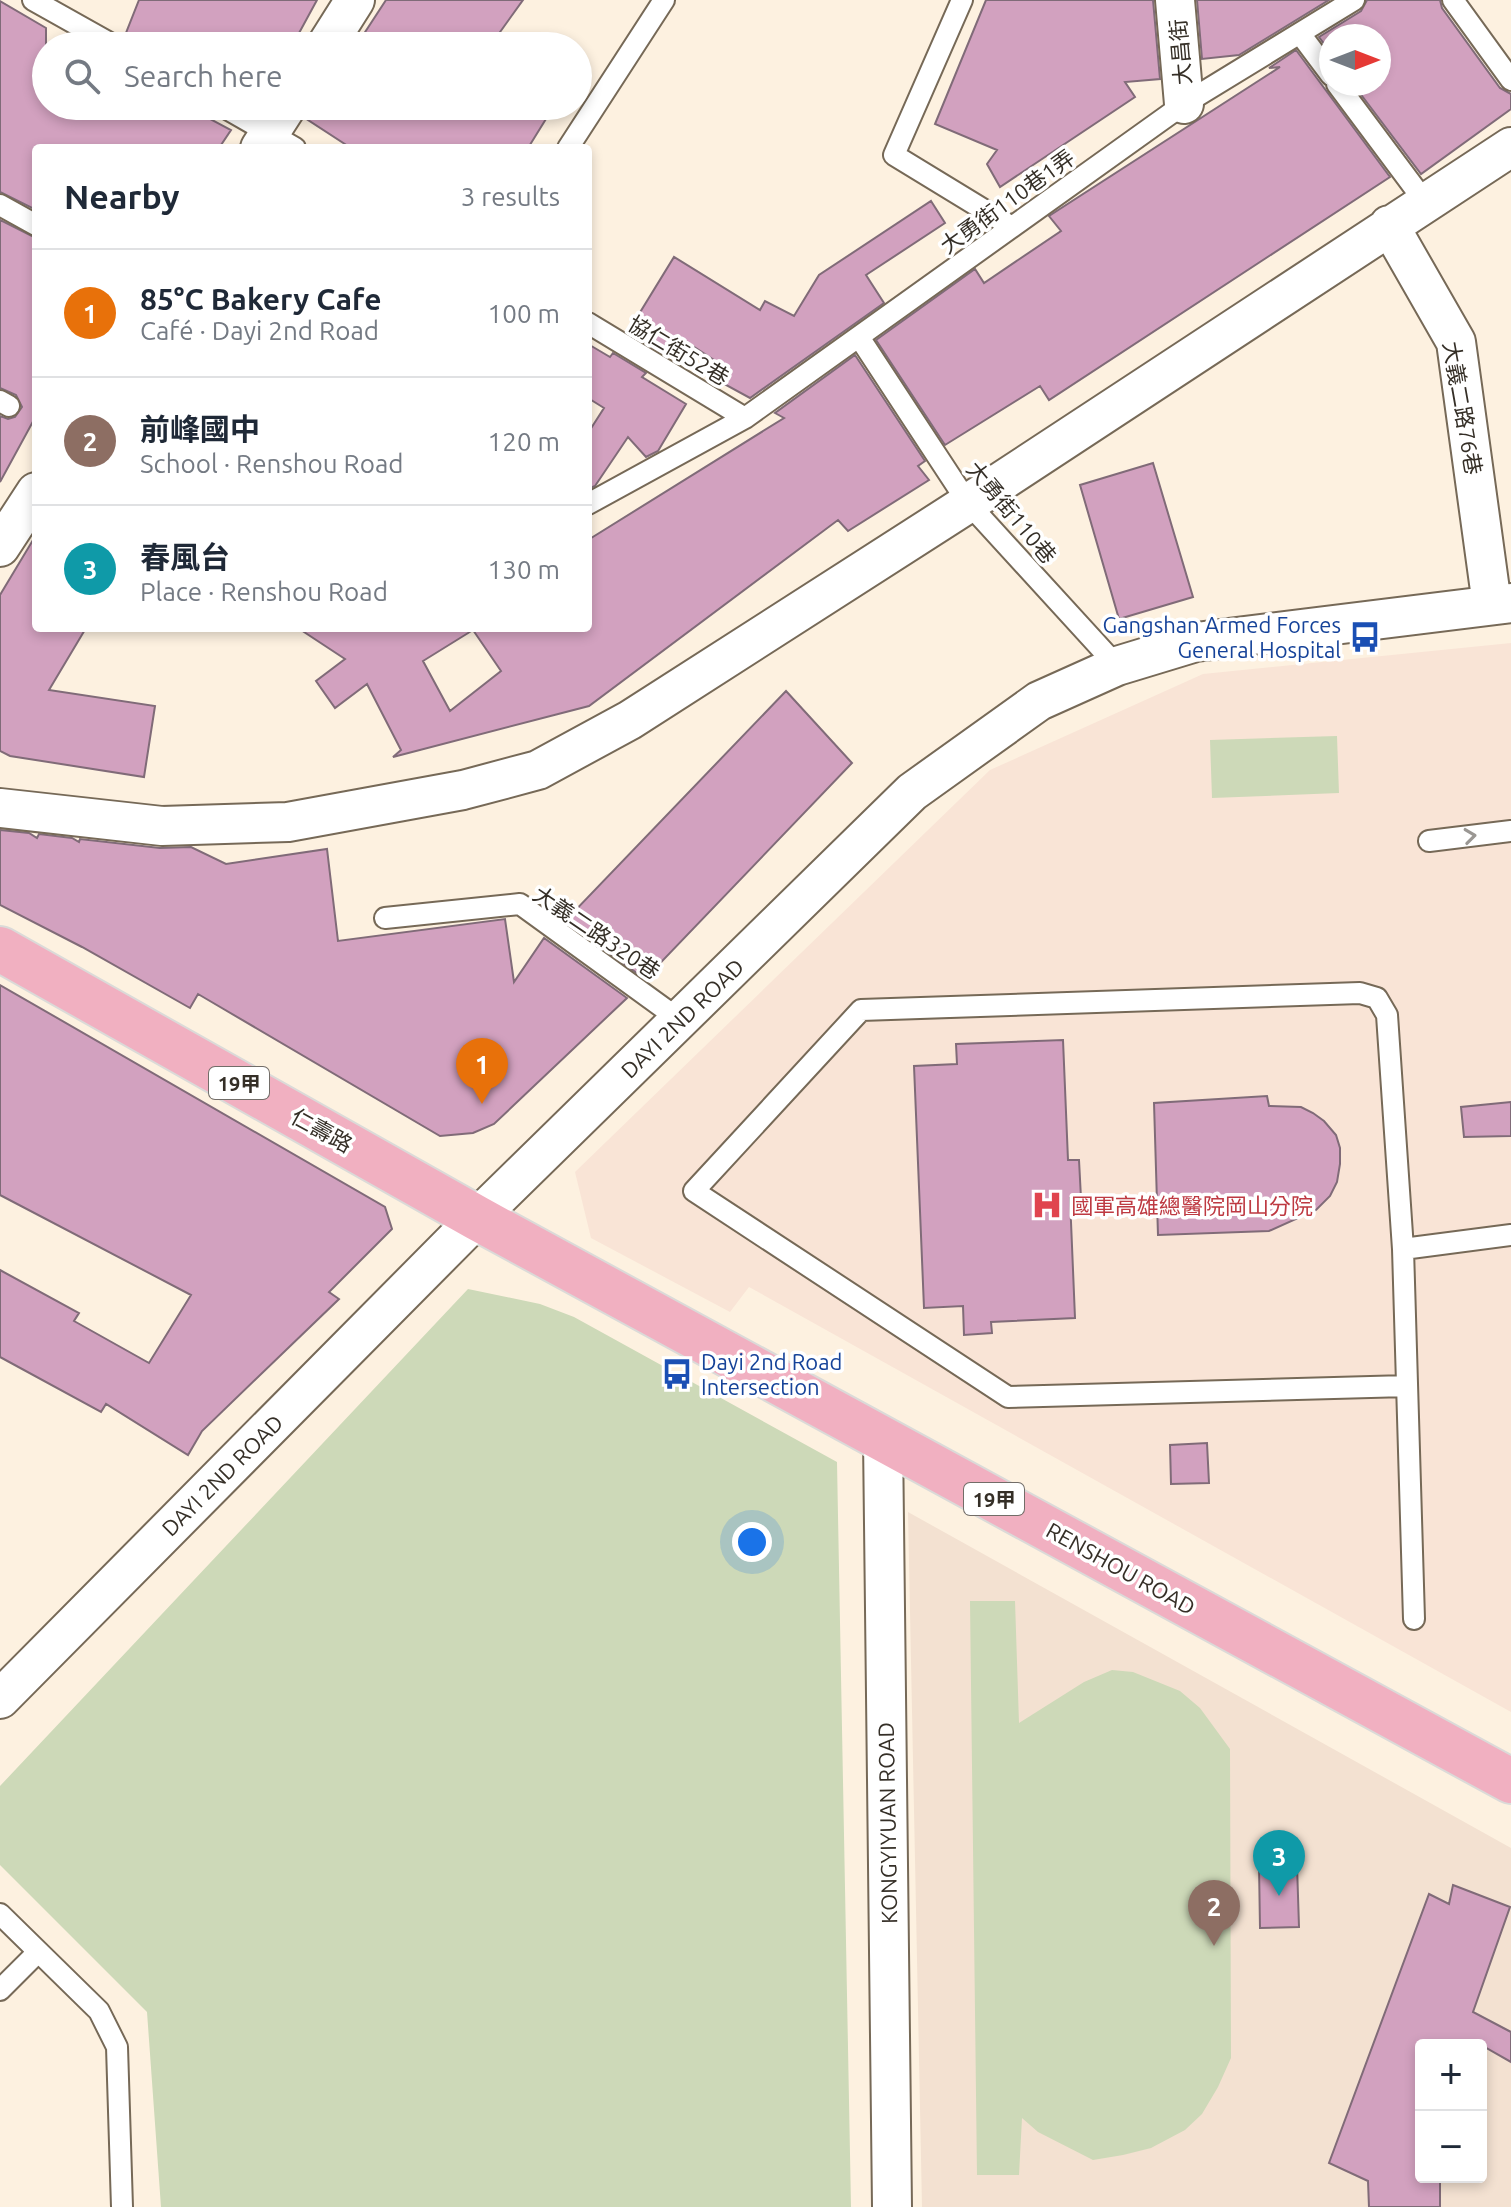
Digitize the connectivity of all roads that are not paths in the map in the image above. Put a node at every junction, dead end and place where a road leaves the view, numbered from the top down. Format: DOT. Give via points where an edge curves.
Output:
graph roads {
  1 [pos="33,0"];
  2 [pos="355,0"];
  3 [pos="664,0"];
  4 [pos="962,0"];
  5 [pos="1175,0"];
  6 [pos="1354,0"];
  7 [pos="1453,0"];
  8 [pos="90,32"];
  9 [pos="335,32"];
  10 [pos="1301,35"];
  11 [pos="1319,59"];
  12 [pos="1511,80"];
  13 [pos="1346,96"];
  14 [pos="1184,104"];
  15 [pos="592,111"];
  16 [pos="250,120"];
  17 [pos="586,120"];
  18 [pos="278,134"];
  19 [pos="571,144"];
  20 [pos="1511,147"];
  21 [pos="1425,202"];
  22 [pos="0,205"];
  23 [pos="32,223"];
  24 [pos="1389,225"];
  25 [pos="1012,227"];
  26 [pos="592,325"];
  27 [pos="859,337"];
  28 [pos="745,418"];
  29 [pos="32,498"];
  30 [pos="592,502"];
  31 [pos="968,503"];
  32 [pos="0,547"];
  33 [pos="1502,604"];
  34 [pos="1117,666"];
  35 [pos="0,808"];
  36 [pos="1511,831"];
  37 [pos="1429,841"];
  38 [pos="385,918"];
  39 [pos="0,949"];
  40 [pos="680,1020"];
  41 [pos="477,1218"];
  42 [pos="1511,1235"];
  43 [pos="1403,1249"];
  44 [pos="1407,1386"];
  45 [pos="883,1438"];
  46 [pos="1414,1619"];
  47 [pos="0,1699"];
  48 [pos="1511,1781"];
  49 [pos="0,1914"];
  50 [pos="38,1952"];
  51 [pos="0,1990"];
  52 [pos="122,2207"];
  53 [pos="892,2207"];
  1 -- 8 [label="lane"];
  2 -- 9 [label="street"];
  3 -- 15 [label="lane"];
  4 -- 25 [label="lane" via="894,155"];
  5 -- 14 [label="street, 大昌街"];
  6 -- 10 [label="lane, 大勇街110巷1弄"];
  7 -- 12 [label="lane"];
  10 -- 11 [label="lane"];
  10 -- 14 [label="lane, 大勇街110巷1弄"];
  13 -- 21 [label="lane"];
  14 -- 25 [label="lane, 大勇街110巷1弄"];
  16 -- 18 [label="lane"];
  17 -- 19 [label="lane"];
  20 -- 21 [label="street"];
  21 -- 24 [label="street"];
  22 -- 23 [label="lane"];
  24 -- 31 [label="street"];
  24 -- 33 [label="street, 大義二路76巷" via="1456,342"];
  25 -- 27 [label="lane, 大勇街110巷1弄"];
  26 -- 28 [label="lane, 協仁街52巷"];
  27 -- 28 [label="lane, 大勇街110巷1弄"];
  27 -- 31 [label="lane, 大勇街110巷"];
  28 -- 30 [label="lane, 大勇街110巷1弄"];
  29 -- 32 [label="street"];
  31 -- 34 [label="lane, 大勇街110巷"];
  31 -- 35 [label="street" via="630,720 538,770 463,790 288,822 162,826"];
  33 -- 34 [label="street, DAYI 2ND ROAD" via="1196,642"];
  34 -- 40 [label="street, DAYI 2ND ROAD" via="1039,701 912,792"];
  37 -- 36 [label="lane, one-way"];
  38 -- 40 [label="lane, 大義二路320巷" via="520,904"];
  39 -- 41 [label="main road, 仁壽路 / 19甲"];
  40 -- 41 [label="street, DAYI 2ND ROAD"];
  41 -- 45 [label="main road, RENSHOU ROAD / 19甲"];
  41 -- 47 [label="street, DAYI 2ND ROAD"];
  42 -- 43 [label="lane"];
  43 -- 44 [label="lane"];
  43 -- 44 [label="lane" via="1387,1015 1377,998 1360,993 861,1010 694,1191 1008,1397"];
  44 -- 46 [label="lane"];
  45 -- 48 [label="main road, RENSHOU ROAD / 19甲"];
  45 -- 53 [label="street, KONGYIYUAN ROAD"];
  49 -- 50 [label="lane"];
  50 -- 51 [label="lane"];
  50 -- 52 [label="lane" via="99,2011 117,2047"];
}
